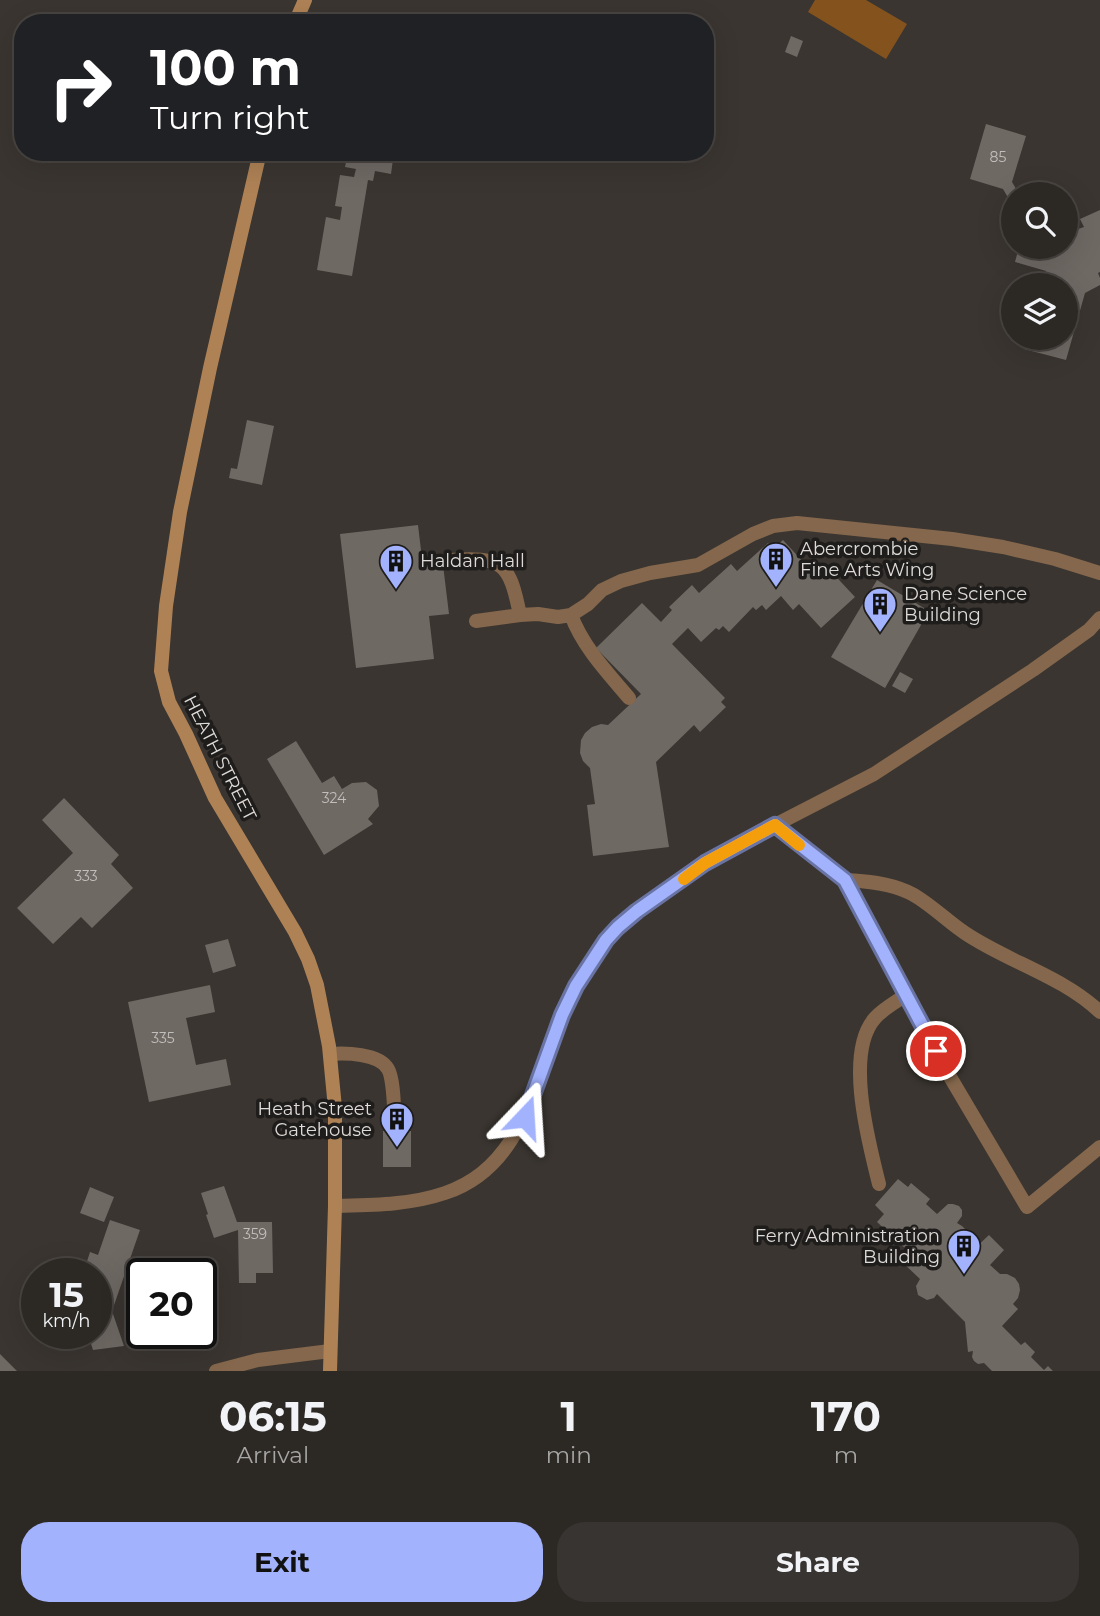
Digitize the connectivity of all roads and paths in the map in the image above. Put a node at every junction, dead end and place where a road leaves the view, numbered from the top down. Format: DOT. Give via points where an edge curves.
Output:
graph roads {
  1 [pos="258,161"];
  2 [pos="448,560"];
  3 [pos="1100,573"];
  4 [pos="520,615"];
  5 [pos="571,615"];
  6 [pos="1100,618"];
  7 [pos="476,621"];
  8 [pos="629,698"];
  9 [pos="775,825"];
  10 [pos="845,880"];
  11 [pos="906,995"];
  12 [pos="1100,1012"];
  13 [pos="330,1054"];
  14 [pos="395,1124"];
  15 [pos="1100,1147"];
  16 [pos="879,1184"];
  17 [pos="335,1206"];
  18 [pos="330,1351"];
  19 [pos="216,1371"];
  20 [pos="330,1371"];
  1 -- 13 [label="street, HEATH STREET" via="180,512 161,671 169,702 215,797 308,959"];
  2 -- 4 [label="street" via="501,565 512,581"];
  3 -- 5 [label="street" via="1003,547 797,523 753,534 698,565 621,581"];
  4 -- 5 [label="street"];
  4 -- 7 [label="street"];
  5 -- 8 [label="street" via="587,646"];
  6 -- 9 [label="street" via="1033,670 874,774"];
  9 -- 10 [label="street"];
  9 -- 17 [label="street" via="705,863 637,911 606,940 562,1015 525,1117 491,1165 444,1194 415,1201"];
  10 -- 11 [label="street"];
  10 -- 12 [label="street" via="871,881 911,893 965,934 1057,982"];
  11 -- 15 [label="street" via="1027,1207"];
  11 -- 16 [label="street" via="875,1018 860,1057 867,1137"];
  13 -- 14 [label="street" via="356,1054 386,1066"];
  13 -- 17 [label="street, HEATH STREET"];
  17 -- 18 [label="street, HEATH STREET"];
  18 -- 19 [label="street" via="258,1360"];
  18 -- 20 [label="street, HEATH STREET"];
}
